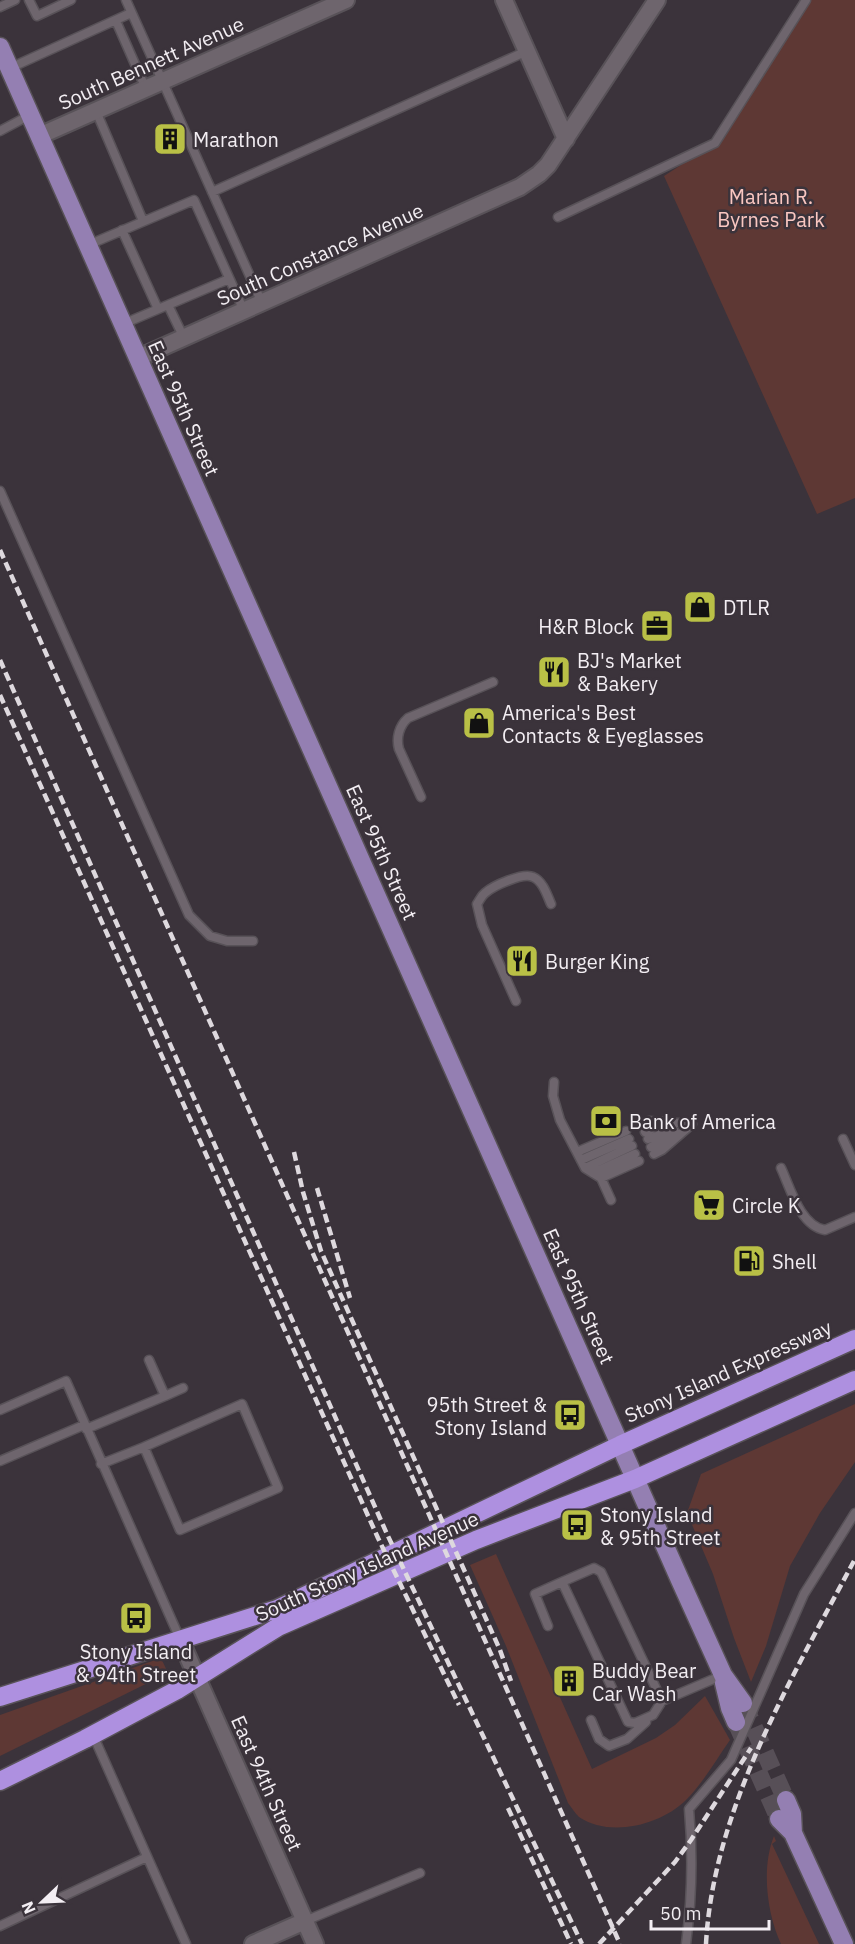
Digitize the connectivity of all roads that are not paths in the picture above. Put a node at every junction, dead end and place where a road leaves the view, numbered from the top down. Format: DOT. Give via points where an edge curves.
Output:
graph roads {
  1 [pos="15,0"];
  2 [pos="29,0"];
  3 [pos="71,0"];
  4 [pos="126,0"];
  5 [pos="346,0"];
  6 [pos="504,0"];
  7 [pos="657,0"];
  8 [pos="806,0"];
  9 [pos="0,7"];
  10 [pos="131,13"];
  11 [pos="116,21"];
  12 [pos="527,51"];
  13 [pos="3,56"];
  14 [pos="162,82"];
  15 [pos="146,89"];
  16 [pos="96,111"];
  17 [pos="30,115"];
  18 [pos="0,131"];
  19 [pos="39,136"];
  20 [pos="566,139"];
  21 [pos="212,192"];
  22 [pos="558,217"];
  23 [pos="143,221"];
  24 [pos="122,230"];
  25 [pos="88,245"];
  26 [pos="229,279"];
  27 [pos="262,303"];
  28 [pos="168,305"];
  29 [pos="158,309"];
  30 [pos="244,311"];
  31 [pos="123,324"];
  32 [pos="184,338"];
  33 [pos="138,358"];
  34 [pos="0,491"];
  35 [pos="493,682"];
  36 [pos="421,798"];
  37 [pos="551,904"];
  38 [pos="253,941"];
  39 [pos="516,1001"];
  40 [pos="554,1082"];
  41 [pos="692,1124"];
  42 [pos="843,1139"];
  43 [pos="632,1146"];
  44 [pos="581,1160"];
  45 [pos="855,1165"];
  46 [pos="781,1168"];
  47 [pos="597,1176"];
  48 [pos="611,1200"];
  49 [pos="855,1217"];
  50 [pos="853,1336"];
  51 [pos="149,1360"];
  52 [pos="855,1380"];
  53 [pos="183,1388"];
  54 [pos="165,1396"];
  55 [pos="0,1410"];
  56 [pos="85,1427"];
  57 [pos="620,1445"];
  58 [pos="144,1447"];
  59 [pos="0,1461"];
  60 [pos="101,1464"];
  61 [pos="635,1479"];
  62 [pos="855,1513"];
  63 [pos="564,1581"];
  64 [pos="548,1626"];
  65 [pos="180,1640"];
  66 [pos="723,1675"];
  67 [pos="197,1678"];
  68 [pos="0,1697"];
  69 [pos="662,1701"];
  70 [pos="743,1703"];
  71 [pos="653,1715"];
  72 [pos="591,1720"];
  73 [pos="736,1722"];
  74 [pos="93,1735"];
  75 [pos="0,1781"];
  76 [pos="786,1800"];
  77 [pos="779,1819"];
  78 [pos="794,1833"];
  79 [pos="147,1857"];
  80 [pos="420,1873"];
  81 [pos="304,1921"];
  82 [pos="0,1926"];
  83 [pos="186,1944"];
  84 [pos="253,1944"];
  85 [pos="315,1944"];
  86 [pos="686,1944"];
  87 [pos="844,1944"];
  1 -- 9 [label="lane"];
  2 -- 3 [label="lane" via="37,16"];
  4 -- 10 [label="lane"];
  5 -- 14 [label="street, South Bennett Avenue"];
  6 -- 12 [label="street"];
  7 -- 20 [label="street, South Constance Avenue"];
  8 -- 22 [label="lane" via="716,143"];
  10 -- 11 [label="lane"];
  10 -- 14 [label="lane"];
  11 -- 13 [label="lane"];
  11 -- 15 [label="lane"];
  12 -- 20 [label="street"];
  12 -- 21 [label="lane"];
  13 -- 17 [label="main road, East 95th Street"];
  14 -- 15 [label="street, South Bennett Avenue"];
  14 -- 21 [label="lane"];
  15 -- 16 [label="street, South Bennett Avenue"];
  16 -- 19 [label="street, South Bennett Avenue"];
  16 -- 23 [label="lane"];
  17 -- 18 [label="lane"];
  17 -- 19 [label="main road, East 95th Street"];
  19 -- 25 [label="main road, East 95th Street"];
  20 -- 27 [label="street, South Constance Avenue" via="539,174 520,187"];
  21 -- 27 [label="lane"];
  23 -- 24 [label="lane"];
  23 -- 26 [label="lane" via="194,200"];
  24 -- 25 [label="lane"];
  24 -- 29 [label="lane"];
  25 -- 31 [label="main road, East 95th Street"];
  26 -- 28 [label="lane"];
  26 -- 30 [label="lane"];
  27 -- 30 [label="street, South Constance Avenue"];
  28 -- 29 [label="lane"];
  28 -- 32 [label="lane"];
  29 -- 31 [label="lane"];
  30 -- 32 [label="street, South Constance Avenue"];
  31 -- 33 [label="main road, East 95th Street"];
  32 -- 33 [label="street, South Constance Avenue"];
  33 -- 57 [label="main road, East 95th Street"];
  34 -- 38 [label="lane" via="189,915 210,936 227,941"];
  35 -- 36 [label="lane" via="408,718 401,726 399,749"];
  37 -- 39 [label="lane" via="533,876 516,878 486,891 477,904 482,925"];
  40 -- 44 [label="lane" via="555,1106"];
  41 -- 41 [label="lane" via="654,1128 648,1139 662,1150"];
  42 -- 45 [label="lane"];
  43 -- 44 [label="lane"];
  43 -- 44 [label="lane"];
  43 -- 47 [label="lane"];
  44 -- 47 [label="lane"];
  46 -- 49 [label="lane" via="802,1213 812,1225 825,1230"];
  47 -- 48 [label="lane"];
  50 -- 57 [label="highway, Stony Island Expressway"];
  51 -- 54 [label="lane"];
  52 -- 61 [label="highway"];
  53 -- 54 [label="lane"];
  54 -- 56 [label="lane"];
  55 -- 56 [label="lane" via="66,1381"];
  56 -- 59 [label="lane"];
  56 -- 60 [label="lane"];
  57 -- 61 [label="main road, East 95th Street"];
  57 -- 65 [label="highway, South Stony Island Avenue" via="277,1609"];
  58 -- 58 [label="lane" via="180,1530 278,1488 242,1404"];
  58 -- 60 [label="lane"];
  60 -- 65 [label="lane"];
  61 -- 66 [label="main road, East 95th Street"];
  61 -- 67 [label="highway, South Stony Island Avenue" via="476,1540 278,1627"];
  62 -- 86 [label="lane" via="804,1594 731,1760 689,1809 691,1906"];
  63 -- 64 [label="lane" via="535,1594"];
  63 -- 69 [label="lane" via="594,1568 601,1572"];
  63 -- 71 [label="lane" via="628,1722"];
  65 -- 67 [label="street, East 94th Street"];
  65 -- 68 [label="highway, South Stony Island Avenue"];
  66 -- 69 [label="lane"];
  66 -- 70 [label="main road, East 95th Street"];
  66 -- 73 [label="main road, East 95th Street"];
  67 -- 74 [label="highway, South Stony Island Avenue"];
  67 -- 81 [label="street, East 94th Street"];
  69 -- 71 [label="lane"];
  71 -- 72 [label="lane" via="627,1739 609,1746 599,1738"];
  74 -- 75 [label="highway, South Stony Island Avenue"];
  74 -- 79 [label="lane"];
  76 -- 78 [label="main road"];
  77 -- 78 [label="main road"];
  78 -- 87 [label="main road"];
  79 -- 82 [label="lane"];
  79 -- 83 [label="lane"];
  80 -- 81 [label="lane"];
  81 -- 84 [label="street"];
  81 -- 85 [label="street, East 94th Street"];
}
